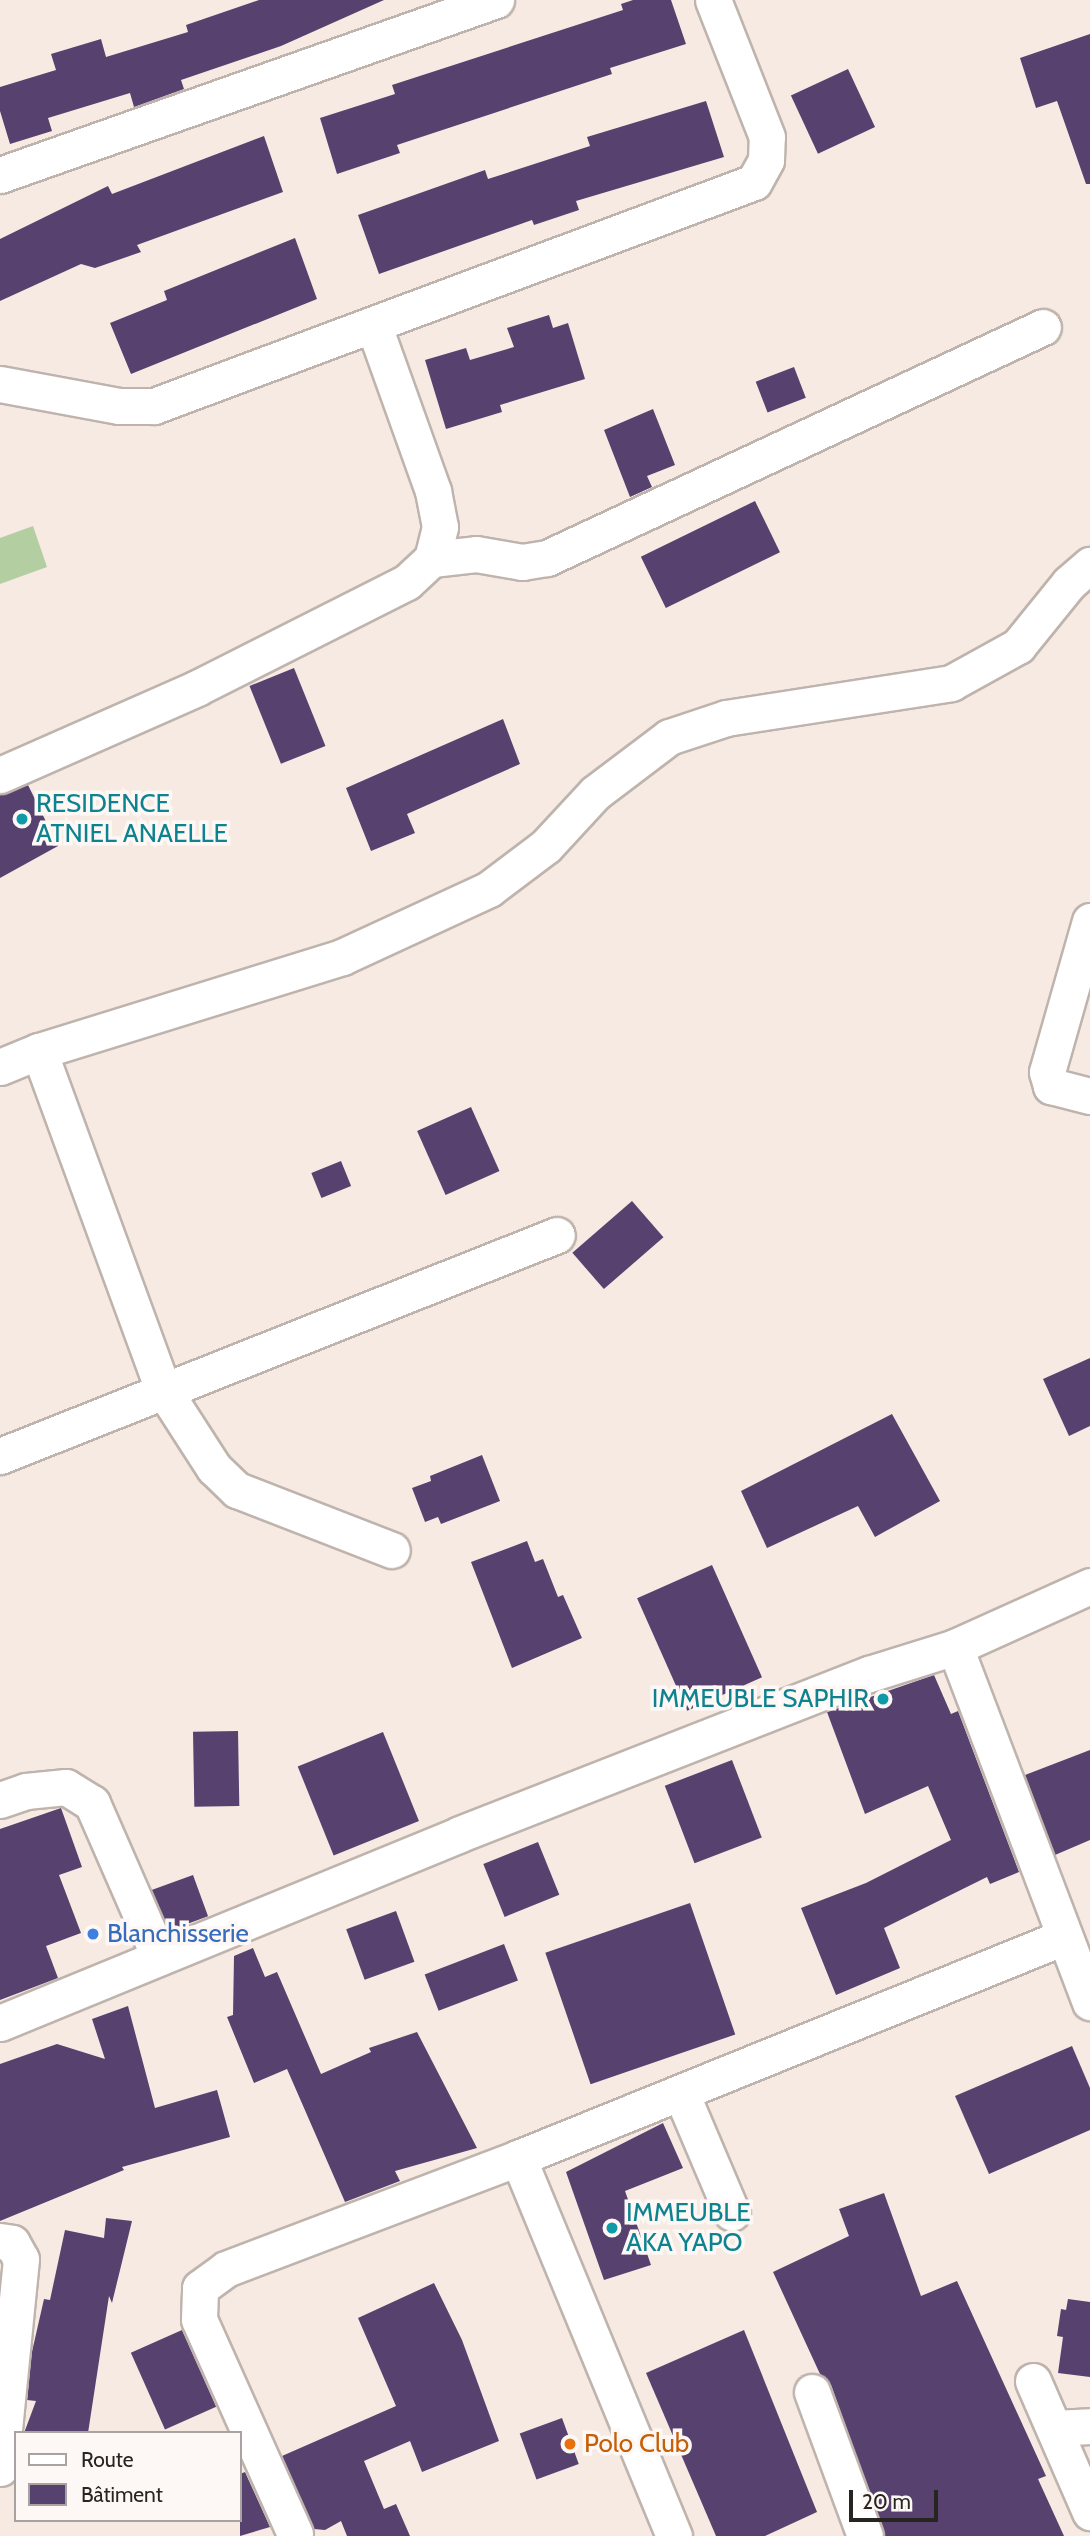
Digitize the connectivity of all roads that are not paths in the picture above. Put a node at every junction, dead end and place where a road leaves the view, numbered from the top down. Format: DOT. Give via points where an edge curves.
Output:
graph roads {
  1 [pos="496,0"];
  2 [pos="713,0"];
  3 [pos="0,175"];
  4 [pos="374,326"];
  5 [pos="1043,327"];
  6 [pos="0,384"];
  7 [pos="432,559"];
  8 [pos="1090,565"];
  9 [pos="0,775"];
  10 [pos="1090,921"];
  11 [pos="39,1051"];
  12 [pos="0,1067"];
  13 [pos="1090,1096"];
  14 [pos="557,1235"];
  15 [pos="163,1389"];
  16 [pos="0,1456"];
  17 [pos="392,1550"];
  18 [pos="1090,1586"];
  19 [pos="955,1647"];
  20 [pos="0,1800"];
  21 [pos="1064,1937"];
  22 [pos="159,1956"];
  23 [pos="1090,2002"];
  24 [pos="0,2023"];
  25 [pos="681,2093"];
  26 [pos="518,2158"];
  27 [pos="732,2213"];
  28 [pos="0,2241"];
  29 [pos="1033,2381"];
  30 [pos="812,2392"];
  31 [pos="1090,2426"];
  32 [pos="1054,2428"];
  33 [pos="0,2468"];
  34 [pos="1090,2512"];
  35 [pos="295,2535"];
  36 [pos="674,2536"];
  37 [pos="865,2536"];
  1 -- 3 [label="street"];
  2 -- 4 [label="street" via="767,137 766,160 754,182"];
  4 -- 6 [label="street" via="154,406 119,406"];
  4 -- 7 [label="street" via="433,491 440,527"];
  5 -- 7 [label="street" via="547,558 522,562 476,554"];
  7 -- 9 [label="street" via="407,582 197,688"];
  8 -- 11 [label="street" via="1069,583 1018,646 951,683 726,718 670,737 595,793 546,846 489,890 342,957"];
  10 -- 13 [label="street" via="1047,1072 1051,1086"];
  11 -- 12 [label="street"];
  11 -- 15 [label="street"];
  14 -- 15 [label="street"];
  15 -- 16 [label="street"];
  15 -- 17 [label="street" via="214,1468 237,1490"];
  18 -- 19 [label="street"];
  19 -- 21 [label="street"];
  19 -- 22 [label="street" via="869,1674"];
  20 -- 22 [label="street" via="26,1791 66,1787 92,1803"];
  21 -- 23 [label="street"];
  21 -- 25 [label="street"];
  22 -- 24 [label="street"];
  25 -- 26 [label="street"];
  25 -- 27 [label="street"];
  26 -- 35 [label="street" via="226,2269 200,2288 199,2319"];
  26 -- 36 [label="street"];
  28 -- 33 [label="street" via="12,2243 21,2259"];
  29 -- 32 [label="street"];
  30 -- 37 [label="street"];
  31 -- 32 [label="street"];
  32 -- 34 [label="street"];
}
